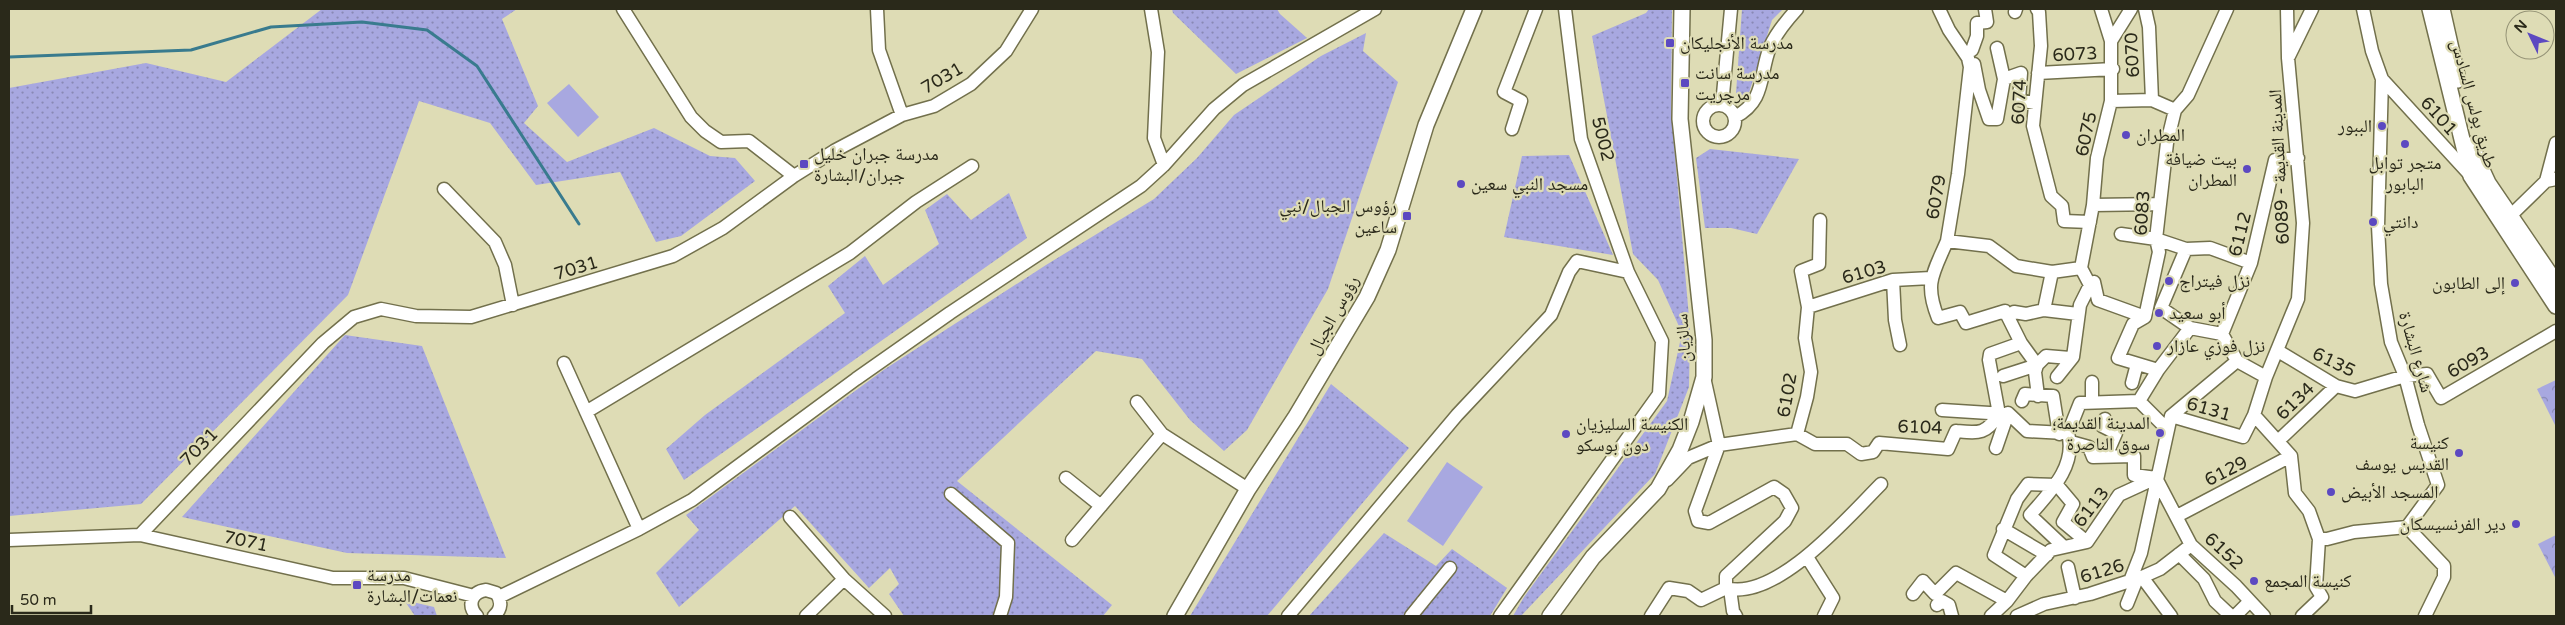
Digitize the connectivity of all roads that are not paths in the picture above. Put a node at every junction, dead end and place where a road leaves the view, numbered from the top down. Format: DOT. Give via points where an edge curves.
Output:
graph roads {
  1 [pos="622,9"];
  2 [pos="877,9"];
  3 [pos="1032,9"];
  4 [pos="1151,9"];
  5 [pos="1375,9"];
  6 [pos="1474,9"];
  7 [pos="1536,9"];
  8 [pos="1566,9"];
  9 [pos="1682,9"];
  10 [pos="1731,9"];
  11 [pos="1798,9"];
  12 [pos="1939,9"];
  13 [pos="1985,9"];
  14 [pos="2036,9"];
  15 [pos="2101,9"];
  16 [pos="2131,9"];
  17 [pos="2145,9"];
  18 [pos="2227,9"];
  19 [pos="2287,9"];
  20 [pos="2312,9"];
  21 [pos="2363,9"];
  22 [pos="2430,9"];
  23 [pos="2442,9"];
  24 [pos="2112,41"];
  25 [pos="1997,48"];
  26 [pos="1968,51"];
  27 [pos="2288,58"];
  28 [pos="2113,69"];
  29 [pos="2038,73"];
  30 [pos="2004,79"];
  31 [pos="2382,79"];
  32 [pos="2152,100"];
  33 [pos="2111,101"];
  34 [pos="2035,103"];
  35 [pos="1722,105"];
  36 [pos="2175,110"];
  37 [pos="902,115"];
  38 [pos="1735,117"];
  39 [pos="1512,129"];
  40 [pos="2556,142"];
  41 [pos="2298,158"];
  42 [pos="972,166"];
  43 [pos="1164,166"];
  44 [pos="794,176"];
  45 [pos="2471,176"];
  46 [pos="2551,180"];
  47 [pos="444,189"];
  48 [pos="2160,204"];
  49 [pos="2093,205"];
  50 [pos="2507,219"];
  51 [pos="1820,220"];
  52 [pos="2090,222"];
  53 [pos="2121,234"];
  54 [pos="2156,239"];
  55 [pos="1947,241"];
  56 [pos="2186,249"];
  57 [pos="2251,263"];
  58 [pos="2081,268"];
  59 [pos="1628,272"];
  60 [pos="2052,272"];
  61 [pos="1931,278"];
  62 [pos="1893,280"];
  63 [pos="2556,283"];
  64 [pos="2090,285"];
  65 [pos="513,306"];
  66 [pos="2556,306"];
  67 [pos="1808,307"];
  68 [pos="2044,310"];
  69 [pos="2014,312"];
  70 [pos="2078,314"];
  71 [pos="2145,317"];
  72 [pos="2190,328"];
  73 [pos="2556,331"];
  74 [pos="2222,334"];
  75 [pos="2021,343"];
  76 [pos="1900,345"];
  77 [pos="2278,351"];
  78 [pos="2070,358"];
  79 [pos="2237,362"];
  80 [pos="564,363"];
  81 [pos="2137,364"];
  82 [pos="2037,365"];
  83 [pos="2158,370"];
  84 [pos="2003,376"];
  85 [pos="2405,376"];
  86 [pos="1704,377"];
  87 [pos="2057,377"];
  88 [pos="2266,377"];
  89 [pos="2092,382"];
  90 [pos="2132,383"];
  91 [pos="2336,386"];
  92 [pos="2038,396"];
  93 [pos="2022,401"];
  94 [pos="2140,401"];
  95 [pos="1137,402"];
  96 [pos="2092,402"];
  97 [pos="1942,410"];
  98 [pos="586,412"];
  99 [pos="2003,414"];
  100 [pos="2254,415"];
  101 [pos="2074,416"];
  102 [pos="2105,419"];
  103 [pos="2058,420"];
  104 [pos="2169,423"];
  105 [pos="1162,434"];
  106 [pos="1797,434"];
  107 [pos="2066,436"];
  108 [pos="2278,441"];
  109 [pos="1719,445"];
  110 [pos="1996,448"];
  111 [pos="2106,456"];
  112 [pos="2291,456"];
  113 [pos="1066,478"];
  114 [pos="2156,478"];
  115 [pos="1881,484"];
  116 [pos="2057,485"];
  117 [pos="1248,489"];
  118 [pos="1658,489"];
  119 [pos="951,494"];
  120 [pos="1102,506"];
  121 [pos="2177,516"];
  122 [pos="790,517"];
  123 [pos="2407,527"];
  124 [pos="2003,529"];
  125 [pos="639,530"];
  126 [pos="140,535"];
  127 [pos="2319,539"];
  128 [pos="9,540"];
  129 [pos="1072,540"];
  130 [pos="2086,542"];
  131 [pos="2191,545"];
  132 [pos="2063,546"];
  133 [pos="2179,554"];
  134 [pos="2047,555"];
  135 [pos="1807,557"];
  136 [pos="2068,567"];
  137 [pos="1450,568"];
  138 [pos="2026,576"];
  139 [pos="844,579"];
  140 [pos="2136,579"];
  141 [pos="1728,589"];
  142 [pos="1912,594"];
  143 [pos="474,596"];
  144 [pos="499,598"];
  145 [pos="2074,598"];
  146 [pos="2007,601"];
  147 [pos="2250,601"];
  148 [pos="2127,604"];
  149 [pos="1937,605"];
  150 [pos="2024,615"];
  151 [pos="477,616"];
  152 [pos="494,616"];
  153 [pos="806,616"];
  154 [pos="885,616"];
  155 [pos="1000,616"];
  156 [pos="1175,616"];
  157 [pos="1288,616"];
  158 [pos="1411,616"];
  159 [pos="1500,616"];
  160 [pos="1550,616"];
  161 [pos="1651,616"];
  162 [pos="1736,616"];
  163 [pos="1824,616"];
  164 [pos="1952,616"];
  165 [pos="1991,616"];
  166 [pos="2171,616"];
  167 [pos="2233,616"];
  168 [pos="2264,616"];
  169 [pos="2302,616"];
  170 [pos="2426,616"];
  1 -- 44 [label="street" via="691,117 704,131 721,142 750,141"];
  2 -- 37 [label="street" via="879,50"];
  3 -- 37 [label="street, 7031" via="1006,50 971,84 934,106"];
  4 -- 43 [label="street" via="1158,52 1154,138"];
  5 -- 43 [label="street" via="1243,85 1214,109"];
  6 -- 117 [label="street, رؤوس الجبال" via="1426,125 1388,250 1367,297 1295,418"];
  7 -- 39 [label="street" via="1504,92 1521,101"];
  8 -- 59 [label="street, 5002" via="1581,139"];
  9 -- 86 [label="street, سالزيان" via="1680,119 1704,340"];
  10 -- 35 [label="street"];
  11 -- 38 [label="street" via="1770,46 1757,97 1751,106"];
  12 -- 26 [label="street" via="1948,30"];
  13 -- 26 [label="street" via="1987,22 1976,23 1977,36"];
  14 -- 29 [label="street, 6074" via="2039,12 2041,46"];
  15 -- 24 [label="street, 6075"];
  16 -- 24 [label="street"];
  17 -- 32 [label="street, 6070" via="2149,27"];
  18 -- 36 [label="street, 6083" via="2188,94"];
  19 -- 27 [label="street, المدينة القديمة - 6089"];
  20 -- 27 [label="street"];
  21 -- 31 [label="street, شارع البشارة" via="2372,52"];
  22 -- 45 [label="street, طريق بولس السادس"];
  23 -- 50 [label="street, طريق بولس السادس" via="2476,157"];
  24 -- 28 [label="street, 6075"];
  25 -- 30 [label="street"];
  26 -- 30 [label="street" via="1989,119 1997,119"];
  26 -- 55 [label="street, 6079" via="1970,67"];
  27 -- 41 [label="street, المدينة القديمة - 6089"];
  28 -- 29 [label="street, 6073"];
  28 -- 33 [label="street, 6075"];
  29 -- 34 [label="street, 6074"];
  30 -- 34 [label="street" via="2022,73 2019,100"];
  31 -- 45 [label="street, 6101"];
  31 -- 85 [label="street, شارع البشارة" via="2378,226 2381,284 2390,342"];
  32 -- 33 [label="street"];
  32 -- 36 [label="street"];
  33 -- 49 [label="street, 6075" via="2097,158"];
  34 -- 52 [label="street, 6074" via="2033,126 2051,196 2062,206 2064,220"];
  35 -- 38 [label="street" via="1732,110"];
  35 -- 38 [label="street" via="1711,106 1704,115 1703,126 1710,134 1726,136 1734,128"];
  36 -- 48 [label="street, 6083" via="2167,144"];
  37 -- 44 [label="street, 7031"];
  40 -- 46 [label="street"];
  41 -- 57 [label="street, 6112" via="2275,160"];
  41 -- 77 [label="street, المدينة القديمة - 6089" via="2303,223 2298,299"];
  42 -- 98 [label="street" via="916,202 850,254"];
  43 -- 125 [label="street" via="1141,186 856,378 692,500"];
  44 -- 65 [label="street, 7031" via="723,228 673,256"];
  45 -- 50 [label="street, طريق بولس السادس"];
  46 -- 50 [label="street"];
  47 -- 65 [label="street" via="495,242"];
  48 -- 49 [label="street"];
  48 -- 54 [label="street, 6083"];
  49 -- 52 [label="street, 6075"];
  50 -- 63 [label="street, طريق بولس السادس"];
  50 -- 66 [label="street, طريق بولس السادس"];
  51 -- 67 [label="street, 6102" via="1820,264 1801,271"];
  52 -- 58 [label="street, 6075"];
  53 -- 54 [label="street"];
  54 -- 56 [label="street"];
  54 -- 71 [label="street, 6083" via="2159,252"];
  55 -- 60 [label="street, 6079" via="1988,246 2016,266"];
  55 -- 61 [label="street"];
  56 -- 57 [label="street" via="2210,248"];
  56 -- 72 [label="street" via="2161,308"];
  57 -- 74 [label="street, 6112"];
  58 -- 60 [label="street, 6079"];
  58 -- 64 [label="street"];
  59 -- 157 [label="street" via="1577,261 1568,272 1550,315 1457,415"];
  59 -- 159 [label="street, 5002" via="1662,340 1658,394"];
  60 -- 68 [label="street"];
  61 -- 62 [label="street, 6103"];
  61 -- 75 [label="street" via="1930,299 1938,318 1960,312 1966,323 2005,311"];
  62 -- 67 [label="street, 6103"];
  62 -- 76 [label="street"];
  64 -- 70 [label="street"];
  64 -- 71 [label="street" via="2094,282 2098,300"];
  65 -- 126 [label="street, 7031" via="471,317 416,316 381,309 354,317 323,343"];
  67 -- 106 [label="street, 6102" via="1805,338 1811,372"];
  68 -- 69 [label="street" via="2026,314"];
  68 -- 70 [label="street"];
  70 -- 78 [label="street" via="2073,356"];
  71 -- 81 [label="street" via="2133,324 2118,358"];
  72 -- 74 [label="street"];
  72 -- 83 [label="street"];
  73 -- 85 [label="street, 6093" via="2441,398 2427,374"];
  74 -- 79 [label="street"];
  75 -- 82 [label="street"];
  75 -- 99 [label="street" via="1990,354"];
  77 -- 88 [label="street, المدينة القديمة - 6089"];
  77 -- 91 [label="street, 6135"];
  78 -- 82 [label="street" via="2046,356"];
  78 -- 87 [label="street"];
  79 -- 88 [label="street"];
  79 -- 104 [label="street"];
  80 -- 98 [label="street"];
  81 -- 83 [label="street"];
  81 -- 90 [label="street"];
  82 -- 84 [label="street"];
  82 -- 92 [label="street"];
  83 -- 94 [label="street"];
  85 -- 91 [label="street, 6135" via="2355,391"];
  85 -- 123 [label="street, شارع البشارة" via="2438,485"];
  86 -- 109 [label="street"];
  86 -- 118 [label="street, سالزيان" via="1680,450"];
  88 -- 100 [label="street, المدينة القديمة - 6089"];
  89 -- 96 [label="street"];
  91 -- 108 [label="street, 6134"];
  92 -- 93 [label="street" via="2025,394"];
  92 -- 103 [label="street" via="2052,396"];
  94 -- 96 [label="street"];
  94 -- 104 [label="street"];
  95 -- 105 [label="street"];
  96 -- 101 [label="street" via="2080,402"];
  97 -- 99 [label="street"];
  98 -- 125 [label="street"];
  99 -- 106 [label="street, 6104" via="1991,427 1978,433 1956,431 1948,449 1879,443 1873,452 1860,454 1847,444 1815,444"];
  99 -- 107 [label="street" via="2027,431"];
  99 -- 110 [label="street"];
  100 -- 104 [label="street, 6131" via="2243,437"];
  100 -- 108 [label="street"];
  101 -- 103 [label="street"];
  101 -- 107 [label="street"];
  102 -- 111 [label="street" via="2102,426 2116,433"];
  103 -- 107 [label="street"];
  104 -- 114 [label="street"];
  105 -- 117 [label="street"];
  105 -- 120 [label="street"];
  106 -- 109 [label="street, 6102"];
  107 -- 111 [label="street" via="2089,447 2093,457"];
  107 -- 116 [label="street" via="2070,457"];
  108 -- 112 [label="street"];
  109 -- 118 [label="street, 6102" via="1688,458"];
  109 -- 141 [label="street" via="1695,511 1698,522 1709,523 1774,487 1784,494 1792,508 1785,521 1726,576"];
  111 -- 114 [label="street" via="2134,456 2134,475"];
  112 -- 121 [label="street, 6129"];
  112 -- 127 [label="street" via="2295,492 2309,511"];
  113 -- 120 [label="street"];
  114 -- 121 [label="street, 6152"];
  114 -- 130 [label="street, 6113" via="2119,496"];
  114 -- 140 [label="street"];
  115 -- 135 [label="street"];
  116 -- 124 [label="street" via="2028,484"];
  116 -- 130 [label="street" via="2073,504 2063,522"];
  116 -- 132 [label="street" via="2030,515"];
  117 -- 156 [label="street, رؤوس الجبال"];
  118 -- 160 [label="street, سالزيان" via="1593,558"];
  119 -- 155 [label="street" via="1008,544 1006,597"];
  120 -- 129 [label="street"];
  121 -- 131 [label="street, 6152"];
  122 -- 139 [label="street"];
  123 -- 127 [label="street"];
  123 -- 170 [label="street" via="2444,566 2444,577"];
  124 -- 134 [label="street"];
  124 -- 138 [label="street" via="1994,555"];
  125 -- 144 [label="street"];
  126 -- 128 [label="street, 7071"];
  126 -- 143 [label="street, 7071" via="333,578 404,578"];
  127 -- 169 [label="street" via="2316,587 2322,597"];
  130 -- 132 [label="street, 6113"];
  131 -- 133 [label="street, 6126"];
  131 -- 147 [label="street, 6152"];
  132 -- 134 [label="street, 6113"];
  133 -- 140 [label="street, 6126" via="2160,569"];
  133 -- 167 [label="street" via="2204,579 2215,601"];
  134 -- 138 [label="street, 6113"];
  135 -- 141 [label="street" via="1763,583"];
  135 -- 163 [label="street" via="1833,598"];
  136 -- 145 [label="street"];
  137 -- 158 [label="street"];
  138 -- 146 [label="street, 6113"];
  139 -- 153 [label="street"];
  139 -- 154 [label="street"];
  140 -- 145 [label="street, 6126"];
  140 -- 148 [label="street"];
  140 -- 166 [label="street"];
  141 -- 161 [label="street" via="1700,600 1688,590 1669,588"];
  141 -- 162 [label="street"];
  142 -- 146 [label="street" via="1923,581 1935,594 1956,573"];
  143 -- 144 [label="street, 7071" via="486,590 496,593"];
  143 -- 151 [label="street" via="471,607"];
  144 -- 152 [label="street" via="500,607"];
  145 -- 150 [label="street, 6126" via="2044,604"];
  146 -- 165 [label="street, 6113"];
  147 -- 167 [label="street"];
  147 -- 168 [label="street, 6152"];
  149 -- 164 [label="street" via="1942,601 1949,605"];
}
